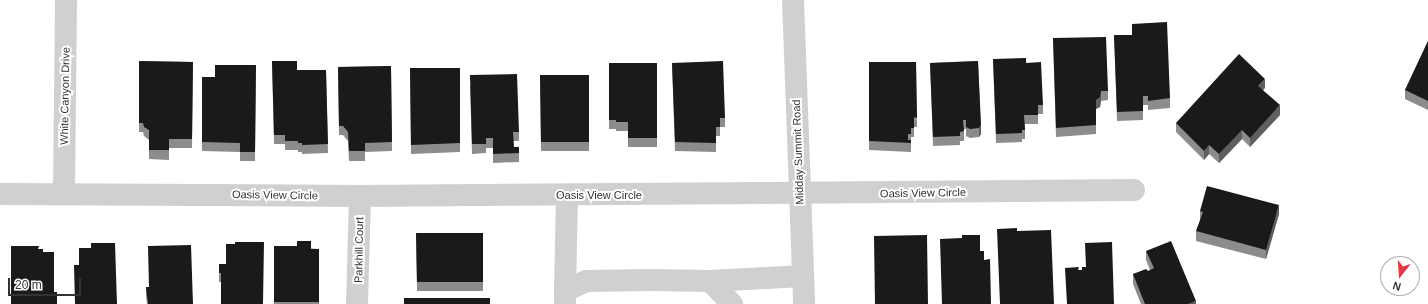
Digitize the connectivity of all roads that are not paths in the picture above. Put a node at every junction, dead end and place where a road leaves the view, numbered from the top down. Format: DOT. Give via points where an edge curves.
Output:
graph roads {
  1 [pos="66,0"];
  2 [pos="793,0"];
  3 [pos="1134,190"];
  4 [pos="64,193"];
  5 [pos="0,194"];
  6 [pos="800,194"];
  7 [pos="568,195"];
  8 [pos="360,196"];
  9 [pos="803,276"];
  10 [pos="710,281"];
  11 [pos="565,298"];
  12 [pos="358,304"];
  13 [pos="732,304"];
  14 [pos="804,304"];
  1 -- 4 [label="street, White Canyon Drive"];
  2 -- 6 [label="street, Midday Summit Road"];
  3 -- 6 [label="street, Oasis View Circle"];
  4 -- 5 [label="street, Oasis View Circle"];
  4 -- 8 [label="street, Oasis View Circle"];
  6 -- 7 [label="street, Oasis View Circle"];
  6 -- 9 [label="street, Midday Summit Road"];
  7 -- 8 [label="street, Oasis View Circle"];
  7 -- 11 [label="street"];
  8 -- 12 [label="street, Parkhill Court"];
  9 -- 10 [label="street"];
  9 -- 14 [label="street, Midday Summit Road"];
  10 -- 11 [label="street" via="586,281"];
  10 -- 13 [label="street"];
}
